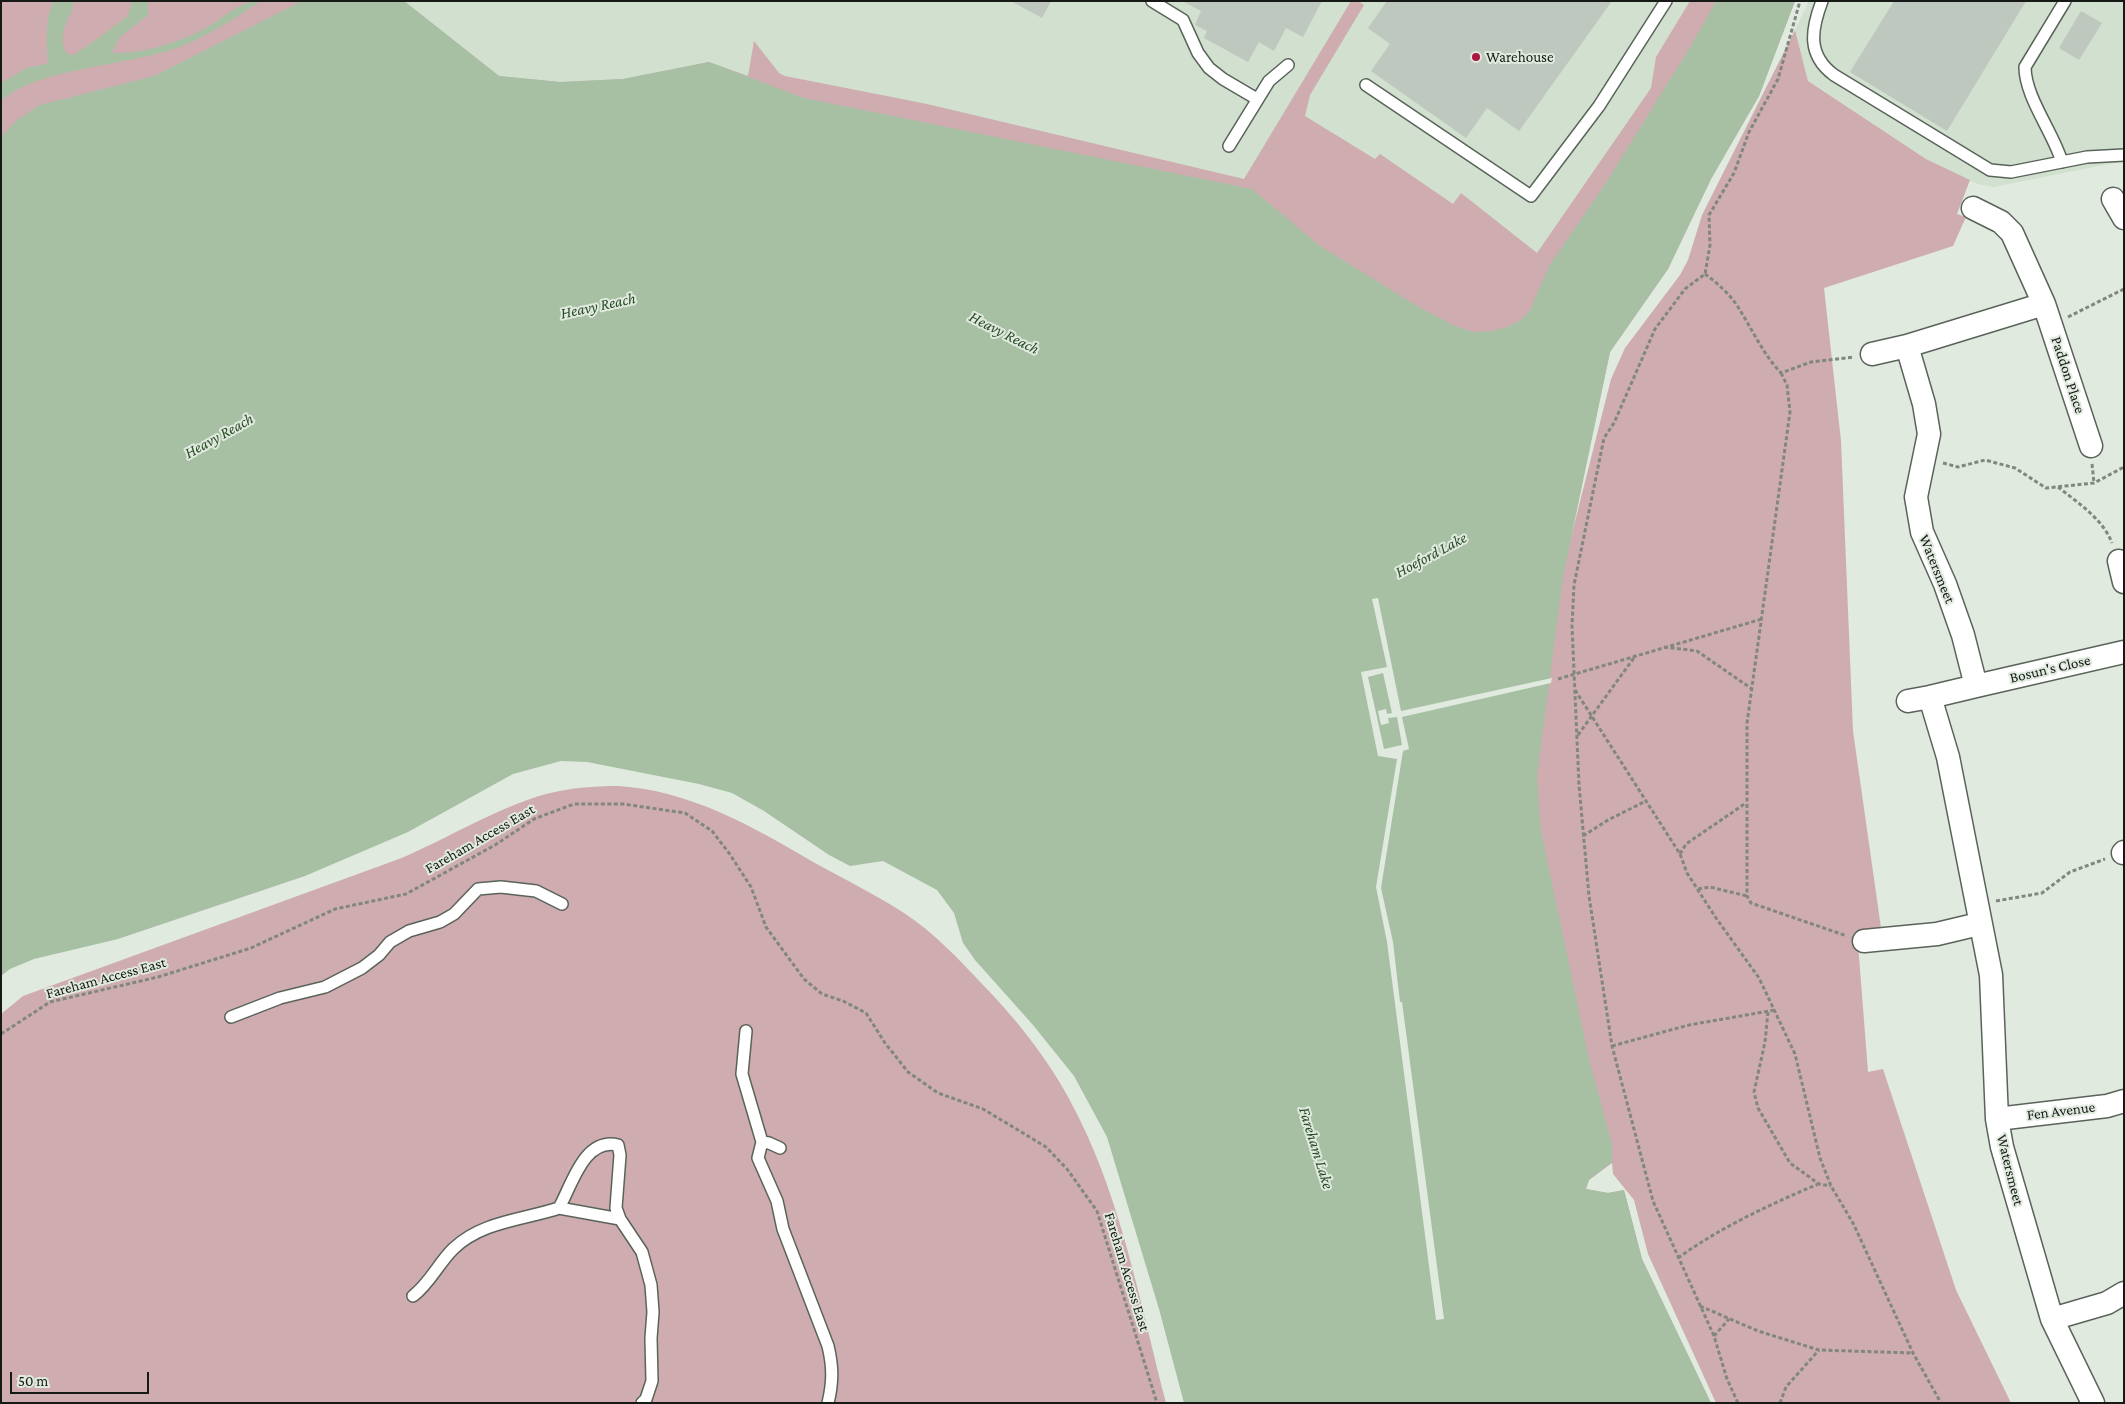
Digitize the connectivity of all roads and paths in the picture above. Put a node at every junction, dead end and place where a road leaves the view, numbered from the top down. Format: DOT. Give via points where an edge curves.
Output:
graph roads {
  1 [pos="1152,1"];
  2 [pos="1666,1"];
  3 [pos="1800,1"];
  4 [pos="1822,1"];
  5 [pos="2065,1"];
  6 [pos="1288,65"];
  7 [pos="1366,85"];
  8 [pos="1257,99"];
  9 [pos="1229,146"];
  10 [pos="2124,155"];
  11 [pos="2062,162"];
  12 [pos="2114,199"];
  13 [pos="1973,208"];
  14 [pos="2124,218"];
  15 [pos="1705,274"];
  16 [pos="2124,289"];
  17 [pos="2044,304"];
  18 [pos="2052,325"];
  19 [pos="1908,346"];
  20 [pos="1872,354"];
  21 [pos="1781,373"];
  22 [pos="2091,446"];
  23 [pos="1926,458"];
  24 [pos="2124,467"];
  25 [pos="2058,487"];
  26 [pos="2122,571"];
  27 [pos="1762,619"];
  28 [pos="1663,646"];
  29 [pos="2124,652"];
  30 [pos="1636,655"];
  31 [pos="1574,674"];
  32 [pos="1558,679"];
  33 [pos="1976,686"];
  34 [pos="1752,689"];
  35 [pos="1575,690"];
  36 [pos="1930,697"];
  37 [pos="1908,702"];
  38 [pos="1591,716"];
  39 [pos="1578,736"];
  40 [pos="1646,801"];
  41 [pos="1746,803"];
  42 [pos="1583,836"];
  43 [pos="2123,852"];
  44 [pos="1680,854"];
  45 [pos="1698,889"];
  46 [pos="1747,896"];
  47 [pos="562,904"];
  48 [pos="1977,914"];
  49 [pos="1864,941"];
  50 [pos="1775,1010"];
  51 [pos="1768,1012"];
  52 [pos="231,1018"];
  53 [pos="746,1031"];
  54 [pos="1,1034"];
  55 [pos="1612,1046"];
  56 [pos="2124,1101"];
  57 [pos="1997,1119"];
  58 [pos="762,1142"];
  59 [pos="780,1148"];
  60 [pos="1819,1184"];
  61 [pos="1831,1186"];
  62 [pos="559,1208"];
  63 [pos="620,1220"];
  64 [pos="1678,1258"];
  65 [pos="2124,1293"];
  66 [pos="413,1296"];
  67 [pos="1700,1306"];
  68 [pos="1729,1319"];
  69 [pos="2052,1319"];
  70 [pos="1714,1336"];
  71 [pos="1819,1350"];
  72 [pos="1912,1353"];
  73 [pos="642,1403"];
  74 [pos="828,1403"];
  75 [pos="1157,1403"];
  76 [pos="1738,1403"];
  77 [pos="1780,1403"];
  78 [pos="1941,1403"];
  79 [pos="2093,1403"];
  1 -- 8 [label="lane" via="1183,20 1198,53 1209,68"];
  2 -- 7 [label="lane" via="1599,106 1531,196"];
  3 -- 15 [label="path" via="1778,79 1749,132 1734,173 1710,215 1710,245"];
  4 -- 11 [label="lane" via="1814,47 1820,63 1834,75 1990,170 2011,172"];
  5 -- 11 [label="lane" via="2025,67 2032,93"];
  6 -- 8 [label="lane" via="1269,82"];
  8 -- 9 [label="lane"];
  10 -- 11 [label="lane"];
  12 -- 14 [label="street"];
  13 -- 17 [label="street, Paddon Place" via="2001,222 2012,233"];
  15 -- 21 [label="path" via="1723,288 1737,306 1770,362"];
  15 -- 31 [label="path" via="1685,289 1655,329 1614,423 1604,438 1574,585"];
  16 -- 18 [label="path"];
  17 -- 18 [label="street, Paddon Place"];
  17 -- 19 [label="street"];
  18 -- 22 [label="street, Paddon Place"];
  19 -- 20 [label="street"];
  19 -- 23 [label="street, Watersmeet" via="1926,412 1929,434"];
  20 -- 21 [label="path" via="1811,362"];
  21 -- 27 [label="path" via="1790,412"];
  23 -- 25 [label="path" via="1958,467 1985,460 2015,468 2046,488"];
  23 -- 33 [label="street, Watersmeet" via="1916,497 1922,532 1963,635"];
  24 -- 25 [label="path" via="2094,483"];
  25 -- 26 [label="path" via="2108,532"];
  27 -- 28 [label="path"];
  27 -- 34 [label="path"];
  28 -- 30 [label="path"];
  28 -- 34 [label="path" via="1697,651"];
  29 -- 33 [label="street, Bosun's Close"];
  30 -- 31 [label="path"];
  30 -- 38 [label="path"];
  31 -- 32 [label="path"];
  31 -- 35 [label="path"];
  33 -- 36 [label="street"];
  34 -- 41 [label="path" via="1747,723"];
  35 -- 38 [label="path"];
  35 -- 39 [label="path"];
  36 -- 37 [label="street"];
  36 -- 48 [label="street, Watersmeet" via="1948,756"];
  38 -- 39 [label="path"];
  38 -- 40 [label="path"];
  39 -- 42 [label="path"];
  40 -- 42 [label="path"];
  40 -- 44 [label="path"];
  41 -- 44 [label="path" via="1686,844"];
  41 -- 46 [label="path"];
  42 -- 55 [label="path"];
  43 -- 48 [label="path" via="2070,872 2042,893"];
  44 -- 45 [label="path"];
  45 -- 46 [label="path" via="1710,887"];
  45 -- 50 [label="path" via="1759,978"];
  46 -- 49 [label="path" via="1751,903"];
  47 -- 52 [label="lane" via="536,891 501,887 478,890 454,914 390,942 362,968 325,987 280,998"];
  48 -- 49 [label="street" via="1937,934"];
  48 -- 57 [label="street, Watersmeet" via="1991,975"];
  50 -- 51 [label="path"];
  50 -- 61 [label="path" via="1795,1054 1820,1158"];
  51 -- 55 [label="path" via="1689,1025"];
  51 -- 60 [label="path" via="1754,1092 1758,1108 1790,1163"];
  53 -- 58 [label="lane" via="742,1074"];
  54 -- 75 [label="path, Fareham Access East" via="50,1002 158,977 251,948 335,909 406,894 534,819 574,804 623,804 685,813 712,831 729,852 751,887 766,926 804,979 822,994 866,1013 908,1072 938,1093 982,1109 1046,1147 1067,1169 1097,1210"];
  55 -- 64 [label="path" via="1653,1201"];
  56 -- 57 [label="street, Fen Avenue" via="2107,1106"];
  57 -- 69 [label="street, Watersmeet"];
  58 -- 59 [label="lane"];
  58 -- 74 [label="lane" via="758,1158 777,1201 783,1229 828,1346 833,1366"];
  60 -- 61 [label="path"];
  60 -- 64 [label="path" via="1769,1205 1704,1239"];
  61 -- 72 [label="path" via="1853,1223"];
  62 -- 63 [label="lane"];
  62 -- 63 [label="lane" via="584,1159 609,1143 618,1145 620,1154 616,1188"];
  62 -- 66 [label="lane" via="504,1221 467,1238 453,1249 424,1288"];
  63 -- 73 [label="lane" via="642,1252 651,1285 652,1381"];
  64 -- 67 [label="path"];
  65 -- 69 [label="street" via="2107,1303"];
  67 -- 68 [label="path"];
  67 -- 70 [label="path"];
  68 -- 70 [label="path"];
  68 -- 71 [label="path"];
  69 -- 79 [label="street, Watersmeet"];
  70 -- 76 [label="path"];
  71 -- 72 [label="path"];
  71 -- 77 [label="path" via="1786,1387"];
  72 -- 78 [label="path"];
}
